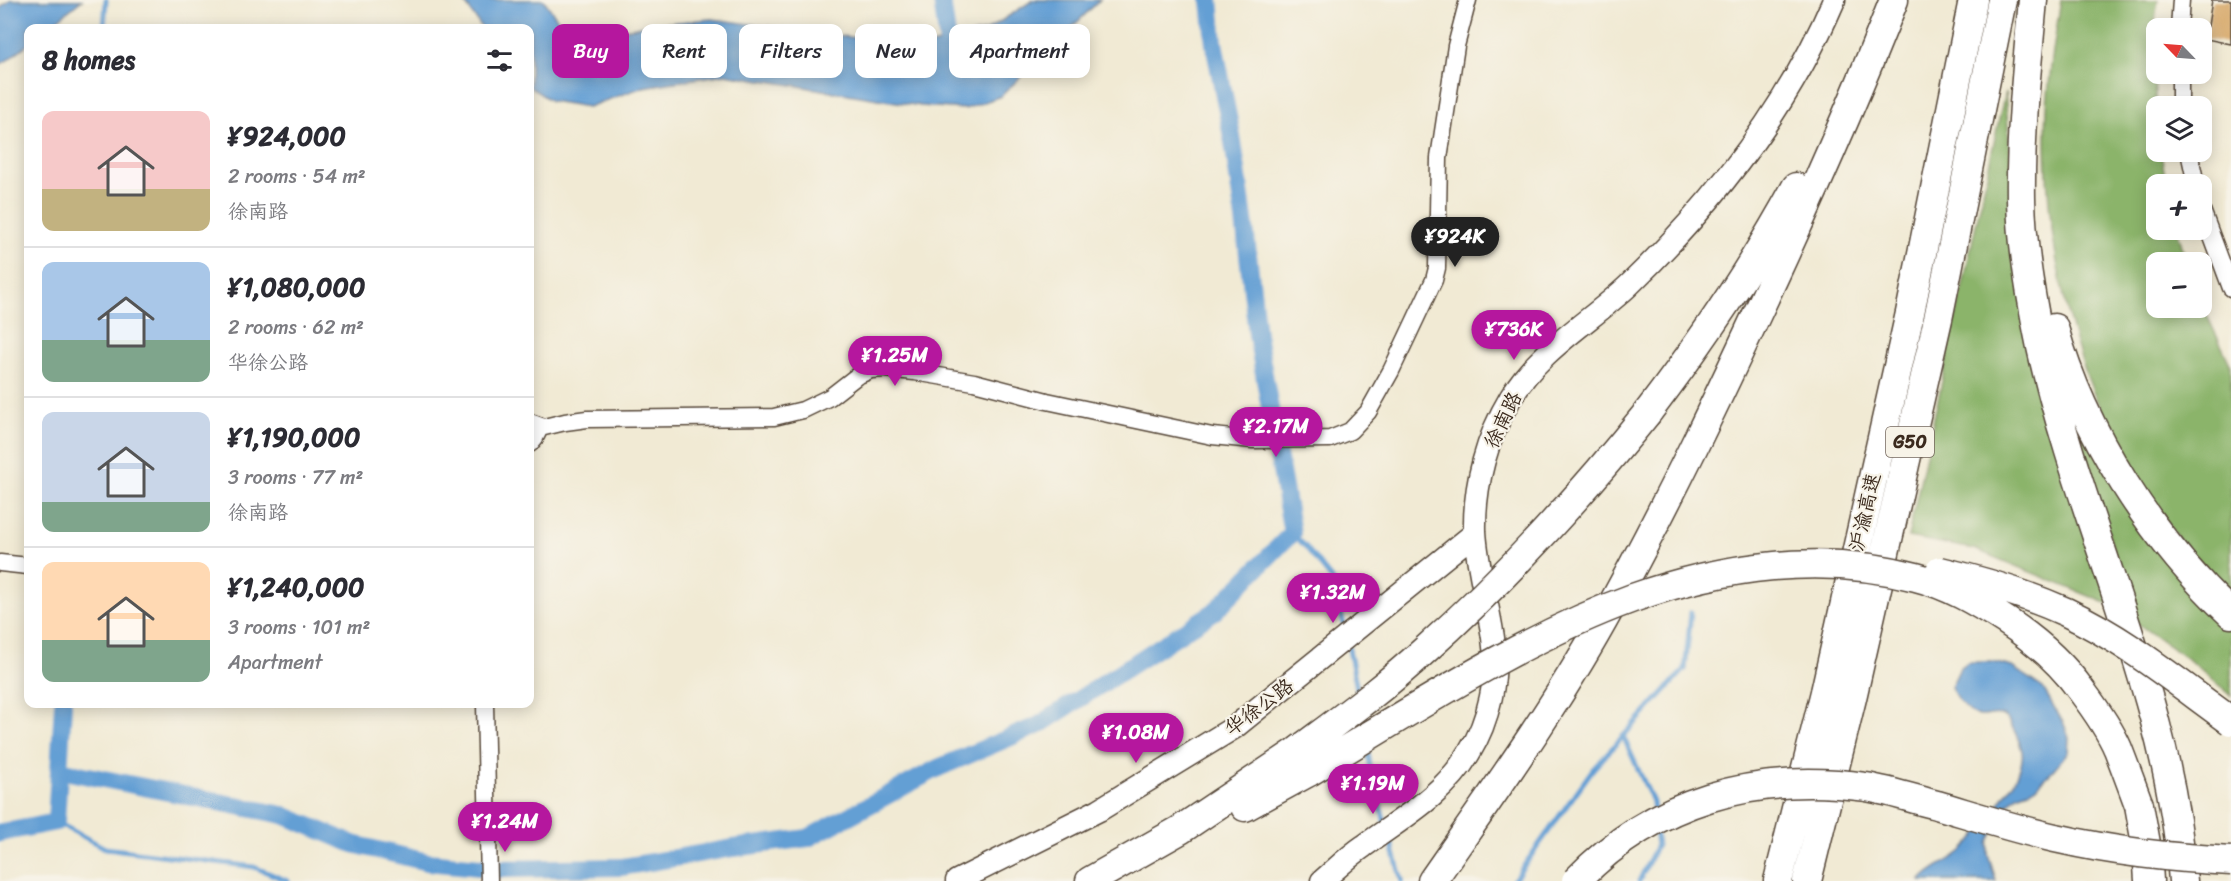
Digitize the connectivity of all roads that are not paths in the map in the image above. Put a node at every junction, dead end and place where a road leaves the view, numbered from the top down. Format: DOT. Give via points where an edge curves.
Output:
graph roads {
  1 [pos="1468,0"];
  2 [pos="1834,0"];
  3 [pos="1892,0"];
  4 [pos="2002,0"];
  5 [pos="2033,0"];
  6 [pos="2181,0"];
  7 [pos="1971,9"];
  8 [pos="2180,18"];
  9 [pos="2022,149"];
  10 [pos="2212,237"];
  11 [pos="2231,288"];
  12 [pos="535,425"];
  13 [pos="1475,534"];
  14 [pos="0,563"];
  15 [pos="1810,564"];
  16 [pos="24,566"];
  17 [pos="2231,614"];
  18 [pos="485,708"];
  19 [pos="2231,721"];
  20 [pos="1302,762"];
  21 [pos="2231,861"];
  22 [pos="489,881"];
  23 [pos="957,881"];
  24 [pos="1090,881"];
  25 [pos="1101,881"];
  26 [pos="1322,881"];
  27 [pos="1432,881"];
  28 [pos="1576,881"];
  29 [pos="1778,881"];
  30 [pos="1808,881"];
  31 [pos="2149,881"];
  32 [pos="2183,881"];
  1 -- 12 [label="street" via="1443,123 1437,184 1439,256 1434,280 1364,418 1340,436 1300,441 1212,436 938,375 885,369 857,376 830,397 803,410 774,417 587,419"];
  2 -- 13 [label="street, 徐南路" via="1786,93 1738,163 1685,228 1627,287 1565,337 1512,395 1494,430 1482,467"];
  3 -- 20 [label="highway, bridge" via="1840,108 1774,228 1697,347 1648,412 1547,532 1483,597"];
  3 -- 27 [label="highway" via="1793,236 1677,482 1602,623 1517,759"];
  4 -- 30 [label="highway, 沪渝高速 / G50" via="1938,319"];
  5 -- 9 [label="highway"];
  6 -- 8 [label="street"];
  7 -- 29 [label="highway, 沪渝高速 / G50" via="1910,313"];
  9 -- 17 [label="highway" via="2033,248 2058,343 2096,436 2181,561"];
  9 -- 32 [label="highway" via="2024,249 2042,348 2068,447 2152,710 2178,830"];
  10 -- 11 [label="street"];
  13 -- 23 [label="street, 华徐公路" via="1235,727 1109,804"];
  13 -- 26 [label="street, 徐南路" via="1494,641 1490,699 1482,726 1469,753 1431,798"];
  14 -- 16 [label="street"];
  15 -- 19 [label="highway, bridge" via="1872,562 1919,567 2030,597 2105,633"];
  15 -- 20 [label="highway, bridge" via="1722,573 1633,598 1575,622"];
  15 -- 31 [label="highway, bridge" via="1871,568 1917,577 1982,605 2036,640 2081,689 2117,746 2139,805"];
  18 -- 22 [label="street"];
  20 -- 24 [label="highway"];
  20 -- 25 [label="highway" via="1141,864"];
  21 -- 28 [label="highway, bridge" via="2115,850 2011,827 1868,787 1814,783 1762,785 1701,798 1646,823 1596,860"];
}
